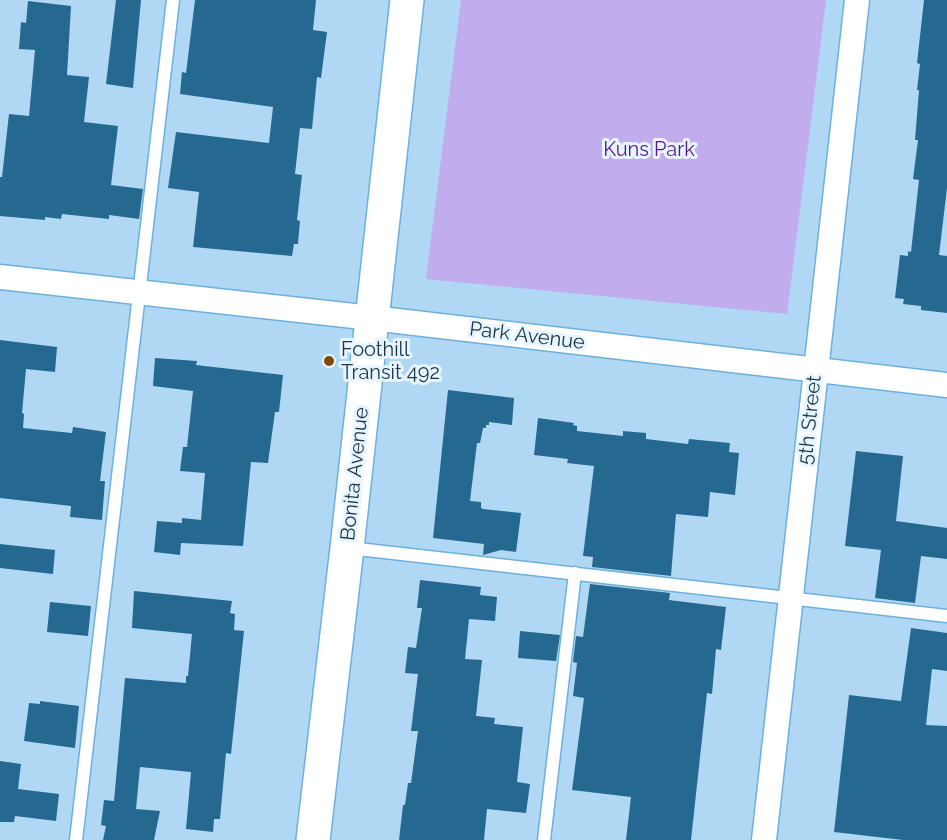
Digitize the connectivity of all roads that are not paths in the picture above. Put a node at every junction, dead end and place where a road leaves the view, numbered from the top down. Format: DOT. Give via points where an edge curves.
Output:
graph roads {
  1 [pos="173,0"];
  2 [pos="407,0"];
  3 [pos="857,0"];
  4 [pos="0,277"];
  5 [pos="140,293"];
  6 [pos="372,318"];
  7 [pos="815,370"];
  8 [pos="947,385"];
  9 [pos="347,548"];
  10 [pos="574,573"];
  11 [pos="792,597"];
  12 [pos="947,616"];
  13 [pos="76,840"];
  14 [pos="313,840"];
  15 [pos="544,840"];
  16 [pos="764,840"];
  1 -- 5 [label="lane"];
  2 -- 6 [label="main road, Bonita Avenue"];
  3 -- 7 [label="street, 5th Street"];
  4 -- 5 [label="street, Park Avenue"];
  5 -- 6 [label="street, Park Avenue"];
  5 -- 13 [label="lane"];
  6 -- 7 [label="street, Park Avenue"];
  6 -- 9 [label="main road, Bonita Avenue"];
  7 -- 8 [label="street, Park Avenue"];
  7 -- 11 [label="street, 5th Street"];
  9 -- 10 [label="lane"];
  9 -- 14 [label="main road, Bonita Avenue"];
  10 -- 11 [label="lane"];
  10 -- 15 [label="lane"];
  11 -- 12 [label="lane"];
  11 -- 16 [label="street, 5th Street"];
}
